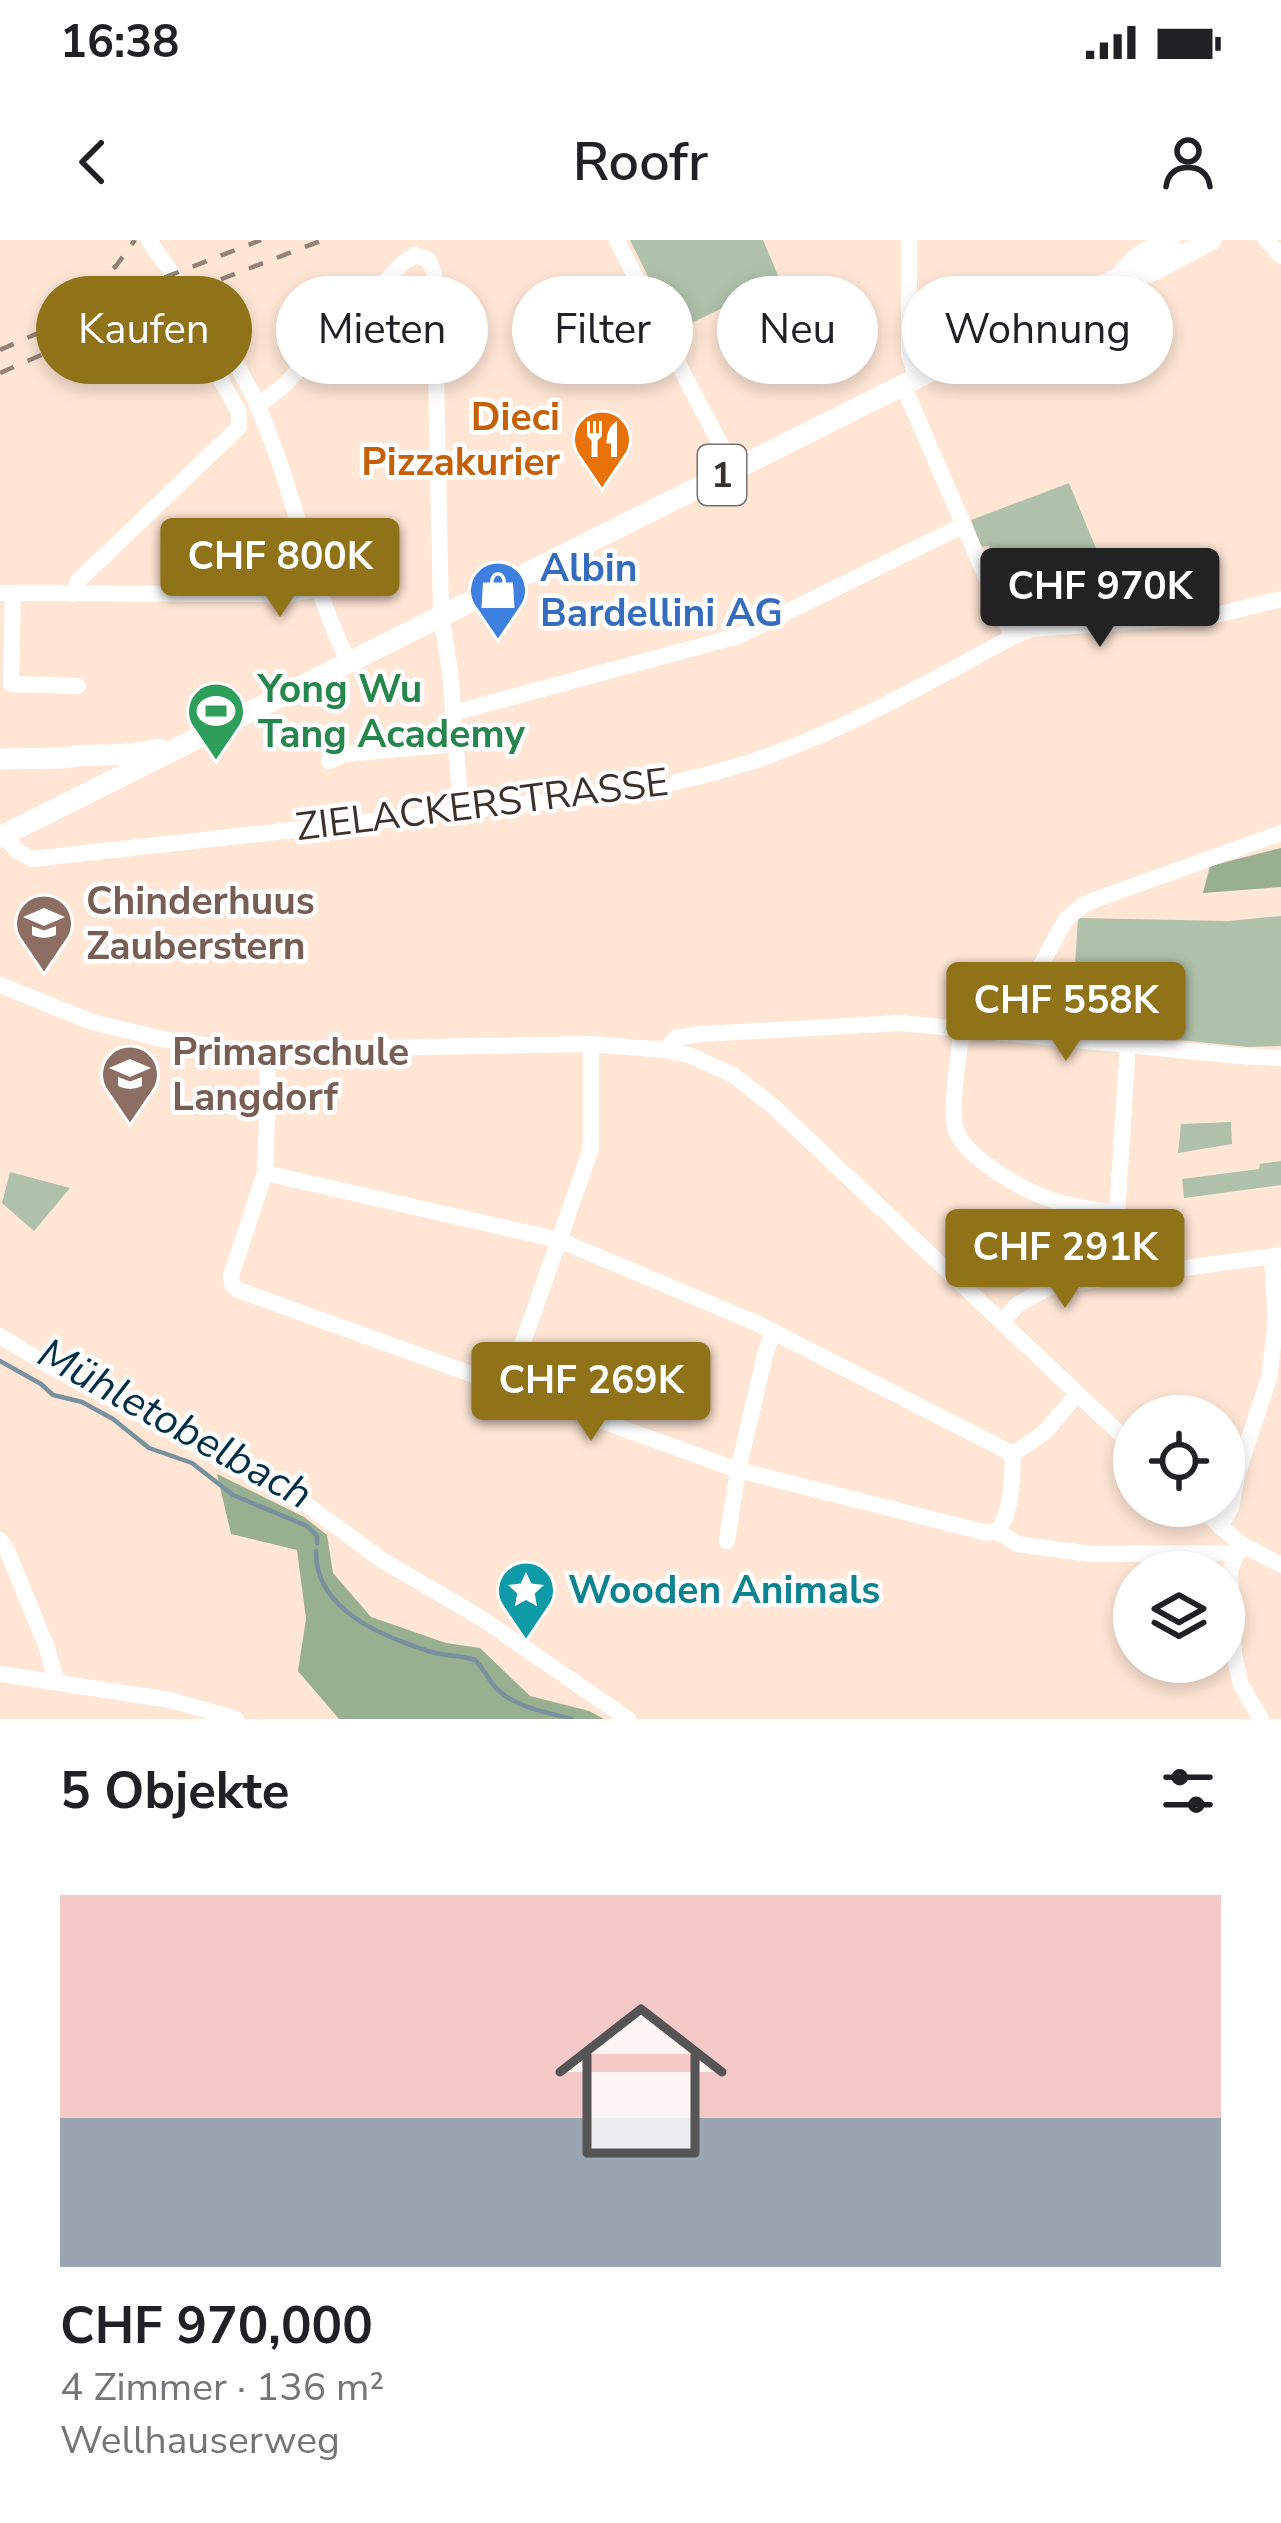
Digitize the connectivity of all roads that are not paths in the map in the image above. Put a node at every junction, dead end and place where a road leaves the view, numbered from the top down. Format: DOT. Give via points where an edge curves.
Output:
graph roads {
  1 [pos="148,240"];
  2 [pos="617,240"];
  3 [pos="909,240"];
  4 [pos="1170,240"];
  5 [pos="1211,240"];
  6 [pos="1266,240"];
  7 [pos="1281,256"];
  8 [pos="909,276"];
  9 [pos="1120,276"];
  10 [pos="1131,276"];
  11 [pos="223,384"];
  12 [pos="906,384"];
  13 [pos="911,384"];
  14 [pos="258,406"];
  15 [pos="734,470"];
  16 [pos="962,526"];
  17 [pos="317,589"];
  18 [pos="7,593"];
  19 [pos="73,594"];
  20 [pos="1281,598"];
  21 [pos="442,616"];
  22 [pos="1012,637"];
  23 [pos="348,661"];
  24 [pos="78,686"];
  25 [pos="453,713"];
  26 [pos="185,742"];
  27 [pos="456,744"];
  28 [pos="66,758"];
  29 [pos="0,759"];
  30 [pos="329,760"];
  31 [pos="134,770"];
  32 [pos="461,811"];
  33 [pos="1281,833"];
  34 [pos="2,836"];
  35 [pos="0,985"];
  36 [pos="962,1027"];
  37 [pos="1009,1032"];
  38 [pos="591,1043"];
  39 [pos="1128,1044"];
  40 [pos="266,1050"];
  41 [pos="665,1050"];
  42 [pos="1281,1058"];
  43 [pos="265,1173"];
  44 [pos="1116,1213"];
  45 [pos="559,1240"];
  46 [pos="1276,1255"];
  47 [pos="1113,1277"];
  48 [pos="1002,1322"];
  49 [pos="1279,1322"];
  50 [pos="774,1332"];
  51 [pos="0,1336"];
  52 [pos="508,1385"];
  53 [pos="1077,1394"];
  54 [pos="1113,1427"];
  55 [pos="1245,1451"];
  56 [pos="1013,1454"];
  57 [pos="739,1470"];
  58 [pos="1220,1527"];
  59 [pos="997,1531"];
  60 [pos="0,1540"];
  61 [pos="727,1540"];
  62 [pos="1239,1548"];
  63 [pos="1281,1565"];
  64 [pos="0,1674"];
  65 [pos="57,1682"];
  66 [pos="236,1719"];
  67 [pos="628,1719"];
  68 [pos="1261,1719"];
  1 -- 14 [label="street" via="215,330"];
  2 -- 15 [label="street"];
  3 -- 8 [label="street"];
  4 -- 9 [label="main road, 1"];
  5 -- 10 [label="main road, 1"];
  6 -- 7 [label="street"];
  11 -- 19 [label="street" via="238,427"];
  12 -- 15 [label="main road, 1"];
  13 -- 16 [label="street"];
  14 -- 17 [label="street"];
  14 -- 21 [label="street" via="403,263 415,255 433,265"];
  15 -- 21 [label="main road, 1"];
  16 -- 22 [label="street"];
  16 -- 25 [label="street" via="738,636"];
  17 -- 19 [label="street"];
  17 -- 23 [label="street"];
  18 -- 19 [label="street"];
  18 -- 24 [label="street" via="11,684"];
  20 -- 22 [label="street, ZIELACKERSTRASSE" via="1212,616"];
  21 -- 23 [label="main road, 1"];
  21 -- 25 [label="street"];
  22 -- 32 [label="street, ZIELACKERSTRASSE" via="866,715 751,762 616,794"];
  23 -- 26 [label="main road, 1"];
  25 -- 27 [label="street"];
  26 -- 28 [label="main road, 1"];
  26 -- 31 [label="main road, 1"];
  27 -- 30 [label="street"];
  27 -- 32 [label="street"];
  28 -- 29 [label="main road, 1"];
  28 -- 31 [label="main road, 1"];
  31 -- 34 [label="main road"];
  32 -- 34 [label="street, ZIELACKERSTRASSE" via="32,859"];
  33 -- 37 [label="street" via="1075,910"];
  35 -- 40 [label="street" via="127,1032"];
  36 -- 37 [label="street"];
  36 -- 41 [label="street" via="702,1034 676,1038"];
  36 -- 44 [label="street" via="957,1135 1035,1193"];
  37 -- 39 [label="street"];
  38 -- 40 [label="street"];
  38 -- 41 [label="street"];
  38 -- 45 [label="street" via="591,1149"];
  39 -- 42 [label="street"];
  39 -- 44 [label="street"];
  40 -- 43 [label="street"];
  41 -- 48 [label="street" via="715,1066 754,1091"];
  43 -- 45 [label="street"];
  43 -- 52 [label="street" via="231,1276 238,1290"];
  44 -- 47 [label="street"];
  45 -- 50 [label="street"];
  45 -- 52 [label="street"];
  46 -- 47 [label="street"];
  46 -- 49 [label="street"];
  47 -- 48 [label="street" via="1052,1286"];
  48 -- 53 [label="street"];
  49 -- 55 [label="street"];
  50 -- 56 [label="street"];
  50 -- 57 [label="street"];
  51 -- 67 [label="street" via="307,1505"];
  52 -- 57 [label="street"];
  53 -- 54 [label="street"];
  53 -- 56 [label="street"];
  56 -- 59 [label="street"];
  57 -- 59 [label="street"];
  57 -- 61 [label="street"];
  58 -- 62 [label="street"];
  59 -- 62 [label="street" via="1016,1544 1091,1553"];
  60 -- 65 [label="street"];
  62 -- 63 [label="street"];
  62 -- 68 [label="street" via="1230,1570 1234,1654"];
  64 -- 65 [label="street"];
  65 -- 66 [label="street"];
}
